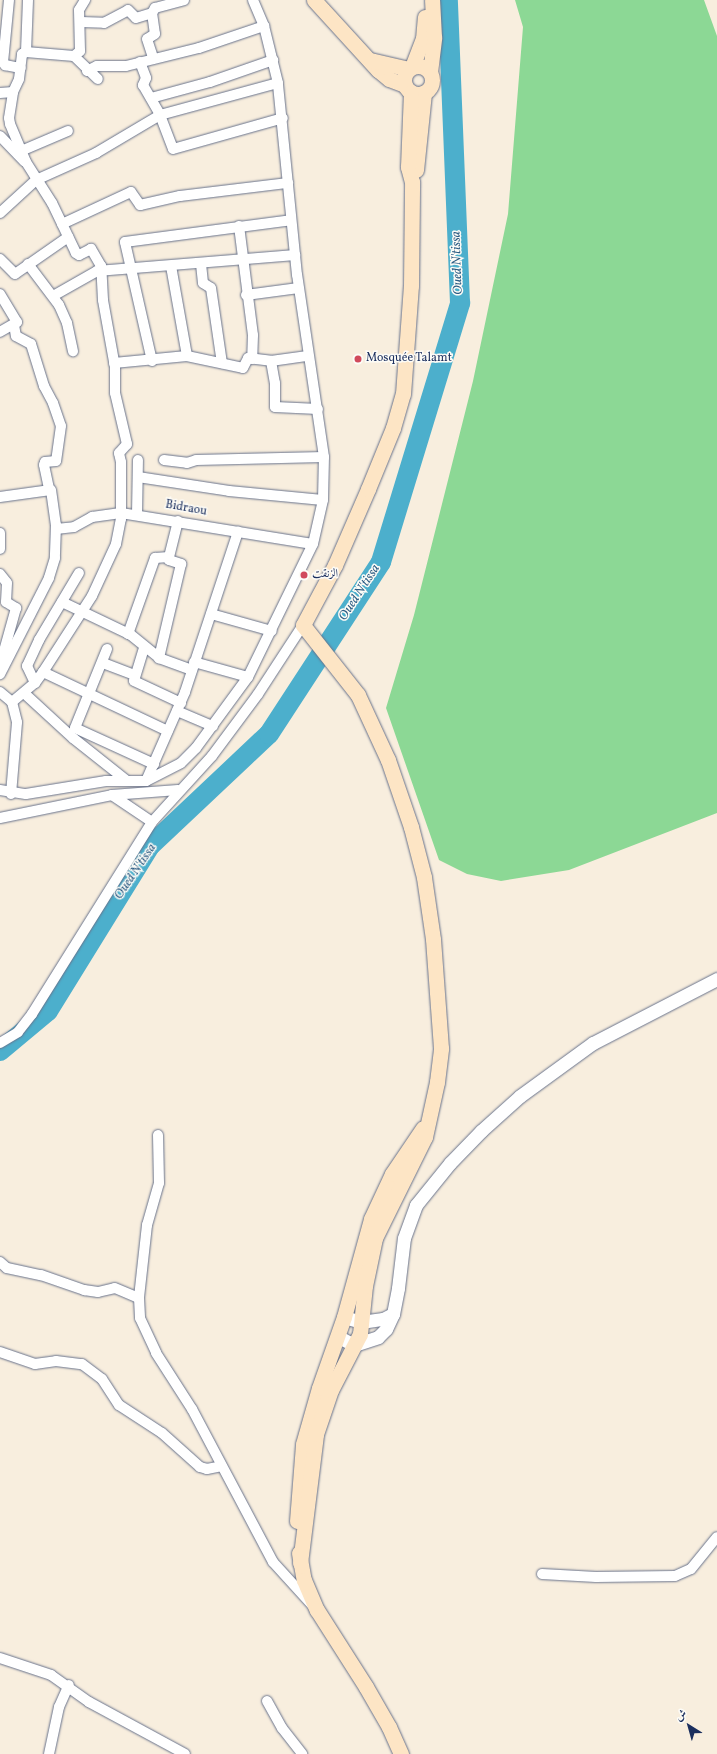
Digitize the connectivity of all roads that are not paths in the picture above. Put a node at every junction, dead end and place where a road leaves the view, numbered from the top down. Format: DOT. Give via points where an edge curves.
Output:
graph roads {
  1 [pos="9,0"];
  2 [pos="28,0"];
  3 [pos="85,0"];
  4 [pos="184,0"];
  5 [pos="253,0"];
  6 [pos="314,0"];
  7 [pos="425,0"];
  8 [pos="432,0"];
  9 [pos="152,13"];
  10 [pos="81,22"];
  11 [pos="264,26"];
  12 [pos="26,52"];
  13 [pos="74,56"];
  14 [pos="153,58"];
  15 [pos="368,59"];
  16 [pos="274,60"];
  17 [pos="140,62"];
  18 [pos="21,68"];
  19 [pos="411,68"];
  20 [pos="87,70"];
  21 [pos="430,72"];
  22 [pos="98,79"];
  23 [pos="278,84"];
  24 [pos="413,90"];
  25 [pos="13,92"];
  26 [pos="0,93"];
  27 [pos="151,98"];
  28 [pos="160,115"];
  29 [pos="283,118"];
  30 [pos="68,131"];
  31 [pos="0,136"];
  32 [pos="21,151"];
  33 [pos="26,162"];
  34 [pos="36,180"];
  35 [pos="288,183"];
  36 [pos="0,213"];
  37 [pos="290,220"];
  38 [pos="62,224"];
  39 [pos="239,226"];
  40 [pos="68,237"];
  41 [pos="295,255"];
  42 [pos="0,259"];
  43 [pos="243,260"];
  44 [pos="28,264"];
  45 [pos="201,264"];
  46 [pos="171,266"];
  47 [pos="131,269"];
  48 [pos="102,270"];
  49 [pos="298,288"];
  50 [pos="0,294"];
  51 [pos="246,295"];
  52 [pos="53,296"];
  53 [pos="14,325"];
  54 [pos="0,332"];
  55 [pos="73,351"];
  56 [pos="186,356"];
  57 [pos="308,356"];
  58 [pos="252,358"];
  59 [pos="152,361"];
  60 [pos="271,361"];
  61 [pos="114,363"];
  62 [pos="222,363"];
  63 [pos="318,409"];
  64 [pos="324,457"];
  65 [pos="138,460"];
  66 [pos="164,460"];
  67 [pos="138,477"];
  68 [pos="49,489"];
  69 [pos="0,497"];
  70 [pos="323,500"];
  71 [pos="121,513"];
  72 [pos="138,515"];
  73 [pos="178,521"];
  74 [pos="56,529"];
  75 [pos="238,532"];
  76 [pos="0,533"];
  77 [pos="313,544"];
  78 [pos="0,549"];
  79 [pos="169,557"];
  80 [pos="79,573"];
  81 [pos="0,574"];
  82 [pos="62,602"];
  83 [pos="82,612"];
  84 [pos="211,614"];
  85 [pos="303,625"];
  86 [pos="272,631"];
  87 [pos="128,634"];
  88 [pos="144,648"];
  89 [pos="107,650"];
  90 [pos="159,658"];
  91 [pos="103,663"];
  92 [pos="193,666"];
  93 [pos="2,672"];
  94 [pos="43,672"];
  95 [pos="135,675"];
  96 [pos="248,677"];
  97 [pos="35,683"];
  98 [pos="0,692"];
  99 [pos="24,693"];
  100 [pos="90,695"];
  101 [pos="12,702"];
  102 [pos="179,707"];
  103 [pos="213,726"];
  104 [pos="168,731"];
  105 [pos="154,764"];
  106 [pos="127,780"];
  107 [pos="146,781"];
  108 [pos="0,790"];
  109 [pos="178,790"];
  110 [pos="11,794"];
  111 [pos="112,795"];
  112 [pos="0,818"];
  113 [pos="152,822"];
  114 [pos="717,979"];
  115 [pos="0,1043"];
  116 [pos="426,1126"];
  117 [pos="158,1135"];
  118 [pos="0,1262"];
  119 [pos="139,1298"];
  120 [pos="393,1314"];
  121 [pos="344,1317"];
  122 [pos="361,1322"];
  123 [pos="338,1336"];
  124 [pos="354,1345"];
  125 [pos="0,1352"];
  126 [pos="222,1466"];
  127 [pos="717,1537"];
  128 [pos="300,1563"];
  129 [pos="542,1574"];
  130 [pos="317,1610"];
  131 [pos="0,1658"];
  132 [pos="69,1685"];
  133 [pos="267,1701"];
  134 [pos="49,1754"];
  135 [pos="185,1754"];
  136 [pos="302,1754"];
  137 [pos="401,1754"];
  1 -- 18 [label="street" via="3,62 4,65"];
  2 -- 12 [label="street"];
  3 -- 10 [label="street" via="79,10"];
  4 -- 9 [label="street" via="155,8"];
  5 -- 11 [label="street"];
  6 -- 15 [label="main road"];
  7 -- 19 [label="main road" via="423,39"];
  8 -- 21 [label="main road" via="434,37"];
  9 -- 10 [label="street" via="136,18 128,10 104,22"];
  9 -- 14 [label="street" via="155,34 148,39"];
  10 -- 13 [label="street" via="80,51"];
  11 -- 14 [label="street" via="199,48"];
  11 -- 16 [label="street"];
  12 -- 13 [label="street"];
  12 -- 18 [label="street" via="22,54"];
  13 -- 20 [label="street"];
  14 -- 17 [label="street"];
  15 -- 19 [label="main road" via="396,68"];
  15 -- 24 [label="main road" via="389,79"];
  16 -- 23 [label="street"];
  16 -- 27 [label="street" via="210,82"];
  17 -- 20 [label="street" via="126,66 97,66"];
  17 -- 27 [label="street" via="146,78 143,85"];
  18 -- 25 [label="street"];
  19 -- 21 [label="main road" via="422,66"];
  19 -- 24 [label="main road" via="404,76"];
  20 -- 22 [label="street"];
  21 -- 24 [label="main road" via="430,86"];
  23 -- 28 [label="street"];
  23 -- 29 [label="street"];
  24 -- 85 [label="main road" via="408,167 412,182 411,286 406,368 400,407 335,565"];
  25 -- 26 [label="street"];
  25 -- 32 [label="street" via="8,118"];
  27 -- 28 [label="street"];
  28 -- 29 [label="street" via="170,146 175,150"];
  28 -- 34 [label="street" via="96,153"];
  29 -- 35 [label="street"];
  30 -- 32 [label="street"];
  31 -- 33 [label="street"];
  32 -- 33 [label="street"];
  33 -- 34 [label="street"];
  34 -- 36 [label="street"];
  34 -- 38 [label="street" via="49,198"];
  35 -- 37 [label="street"];
  35 -- 38 [label="street" via="180,196 140,205 131,192"];
  37 -- 39 [label="street"];
  37 -- 41 [label="street"];
  38 -- 40 [label="street"];
  39 -- 43 [label="street"];
  39 -- 47 [label="street" via="126,241"];
  40 -- 44 [label="street"];
  40 -- 48 [label="street" via="77,254 88,249 93,250"];
  41 -- 43 [label="street"];
  41 -- 49 [label="street"];
  42 -- 44 [label="street" via="13,274"];
  43 -- 45 [label="street"];
  43 -- 51 [label="street"];
  44 -- 52 [label="street"];
  45 -- 46 [label="street"];
  45 -- 62 [label="street" via="202,283 211,288"];
  46 -- 47 [label="street"];
  46 -- 56 [label="street"];
  47 -- 48 [label="street"];
  47 -- 59 [label="street"];
  48 -- 52 [label="street" via="81,278"];
  48 -- 61 [label="street" via="103,300"];
  49 -- 51 [label="street"];
  49 -- 57 [label="street"];
  50 -- 53 [label="street" via="17,320"];
  51 -- 58 [label="street" via="253,335"];
  52 -- 55 [label="street" via="67,323"];
  53 -- 54 [label="street"];
  53 -- 68 [label="street" via="16,336 31,344 44,386 53,402 61,426 56,460 44,465"];
  56 -- 59 [label="street"];
  56 -- 62 [label="street"];
  57 -- 60 [label="street"];
  57 -- 63 [label="street"];
  58 -- 60 [label="street"];
  58 -- 62 [label="street" via="247,359 244,368"];
  59 -- 61 [label="street"];
  60 -- 63 [label="street" via="275,383 275,407"];
  61 -- 71 [label="street" via="115,393 127,444 119,453"];
  63 -- 64 [label="street"];
  64 -- 66 [label="street" via="196,460 187,463"];
  64 -- 70 [label="street"];
  65 -- 67 [label="street"];
  67 -- 70 [label="street" via="229,491"];
  67 -- 72 [label="street"];
  68 -- 69 [label="street"];
  68 -- 74 [label="street" via="53,492"];
  70 -- 77 [label="street"];
  71 -- 72 [label="street, Bidraou"];
  71 -- 74 [label="street, Bidraou" via="92,516 74,527"];
  71 -- 83 [label="street" via="116,544"];
  72 -- 73 [label="street, Bidraou"];
  73 -- 75 [label="street, Bidraou"];
  73 -- 79 [label="street"];
  74 -- 93 [label="street" via="55,558 49,578"];
  75 -- 77 [label="street, Bidraou"];
  75 -- 84 [label="street"];
  76 -- 78 [label="street"];
  77 -- 86 [label="street"];
  79 -- 87 [label="street" via="155,558"];
  79 -- 90 [label="street" via="169,560 183,566"];
  80 -- 82 [label="street"];
  81 -- 93 [label="street" via="7,583 7,604 16,608 2,658"];
  82 -- 83 [label="street"];
  82 -- 97 [label="street" via="27,666"];
  83 -- 87 [label="street"];
  83 -- 94 [label="street"];
  84 -- 86 [label="street"];
  84 -- 92 [label="street"];
  85 -- 109 [label="street" via="212,756"];
  85 -- 116 [label="main road" via="358,695 388,760 411,827 424,877 438,986 441,1048 437,1082"];
  86 -- 96 [label="street"];
  87 -- 88 [label="street"];
  88 -- 90 [label="street"];
  88 -- 95 [label="street"];
  89 -- 91 [label="street"];
  90 -- 92 [label="street"];
  91 -- 95 [label="street"];
  91 -- 100 [label="street"];
  92 -- 96 [label="street"];
  92 -- 102 [label="street"];
  94 -- 97 [label="street"];
  94 -- 100 [label="street"];
  95 -- 102 [label="street" via="135,682"];
  96 -- 103 [label="street"];
  97 -- 99 [label="street"];
  98 -- 101 [label="street"];
  99 -- 101 [label="street"];
  99 -- 106 [label="street" via="73,738"];
  100 -- 104 [label="street"];
  100 -- 105 [label="street" via="75,728"];
  101 -- 110 [label="street" via="17,722"];
  102 -- 103 [label="street"];
  102 -- 104 [label="street"];
  103 -- 107 [label="street" via="181,763"];
  104 -- 105 [label="street"];
  105 -- 107 [label="street"];
  106 -- 107 [label="street"];
  106 -- 110 [label="street"];
  108 -- 110 [label="street"];
  109 -- 111 [label="street"];
  109 -- 113 [label="street"];
  111 -- 112 [label="street"];
  111 -- 113 [label="street"];
  113 -- 115 [label="street" via="32,1014 18,1032"];
  114 -- 120 [label="street" via="593,1043 555,1068 498,1116 450,1163 416,1205 410,1219 404,1238"];
  116 -- 121 [label="main road" via="404,1152 379,1198"];
  116 -- 122 [label="main road" via="422,1144 375,1238"];
  117 -- 119 [label="street" via="160,1183 149,1212"];
  118 -- 119 [label="street" via="7,1268 41,1275 84,1290 98,1292 115,1288"];
  119 -- 126 [label="street" via="140,1318 156,1353 192,1409"];
  120 -- 122 [label="street" via="383,1319"];
  120 -- 124 [label="street" via="386,1329 378,1337"];
  121 -- 122 [label="street"];
  121 -- 123 [label="main road"];
  122 -- 124 [label="main road" via="360,1334"];
  123 -- 124 [label="street"];
  123 -- 128 [label="main road" via="318,1388 303,1444 296,1529"];
  124 -- 128 [label="main road" via="331,1390 316,1434"];
  125 -- 126 [label="street" via="35,1364 56,1360 82,1364 102,1379 119,1405 162,1433 200,1467 207,1470"];
  126 -- 130 [label="street" via="273,1562"];
  127 -- 129 [label="street" via="691,1569 675,1576"];
  128 -- 130 [label="main road"];
  130 -- 137 [label="main road" via="366,1687"];
  131 -- 132 [label="street" via="51,1675"];
  132 -- 134 [label="street" via="59,1707"];
  132 -- 135 [label="street" via="89,1702"];
  133 -- 136 [label="street" via="282,1728"];
}
